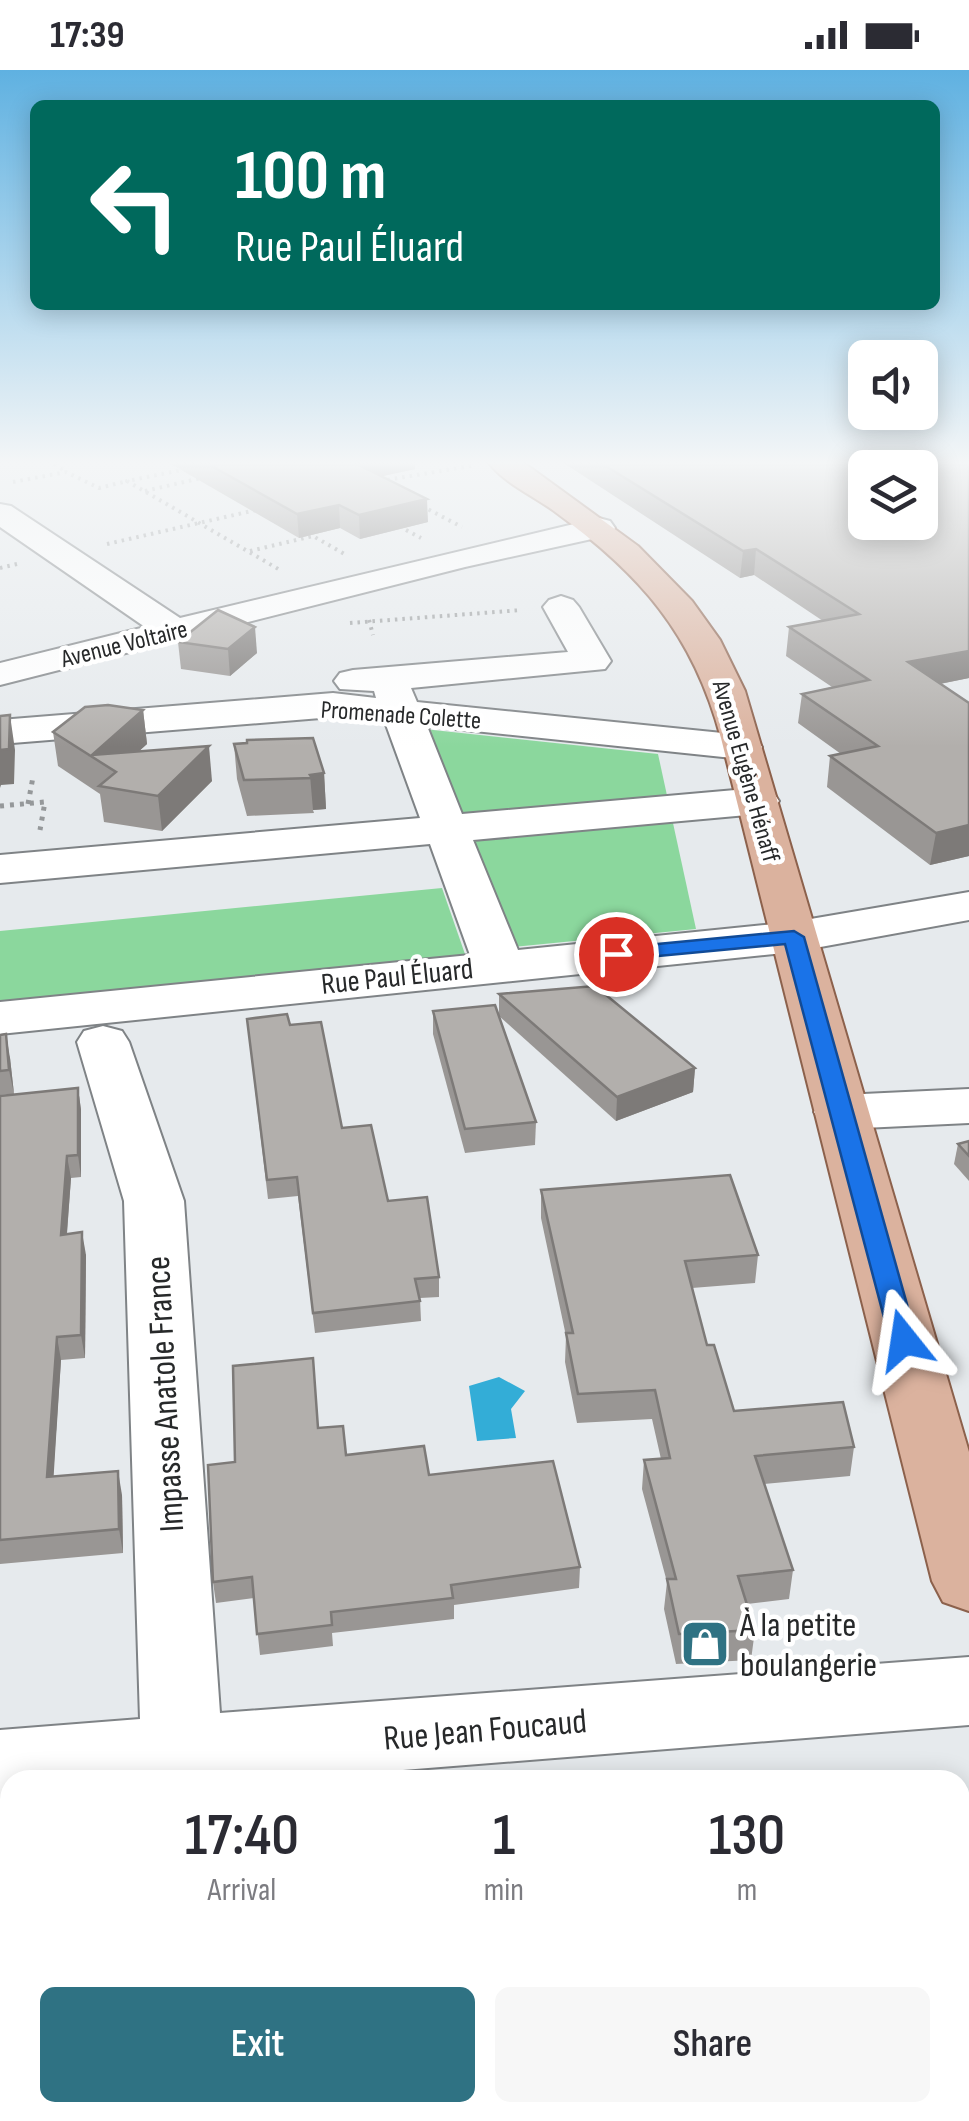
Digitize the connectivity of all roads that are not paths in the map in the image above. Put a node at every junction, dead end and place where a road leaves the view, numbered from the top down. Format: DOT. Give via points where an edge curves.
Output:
graph roads {
  1 [pos="62,556"];
  2 [pos="480,556"];
  3 [pos="632,556"];
  4 [pos="560,607"];
  5 [pos="174,630"];
  6 [pos="0,675"];
  7 [pos="207,692"];
  8 [pos="395,695"];
  9 [pos="333,705"];
  10 [pos="16,718"];
  11 [pos="742,747"];
  12 [pos="758,800"];
  13 [pos="447,828"];
  14 [pos="0,870"];
  15 [pos="969,906"];
  16 [pos="794,937"];
  17 [pos="500,965"];
  18 [pos="0,1018"];
  19 [pos="104,1042"];
  20 [pos="969,1106"];
  21 [pos="842,1112"];
  22 [pos="969,1581"];
  23 [pos="969,1691"];
  24 [pos="182,1752"];
  25 [pos="0,1766"];
  1 -- 5 [label="street"];
  2 -- 5 [label="street, Avenue Voltaire"];
  3 -- 11 [label="main road, Avenue Eugène Hénaff" via="700,638 721,677"];
  4 -- 8 [label="street" via="592,661"];
  5 -- 6 [label="street, Avenue Voltaire"];
  6 -- 10 [label="street"];
  7 -- 8 [label="street"];
  7 -- 9 [label="street"];
  7 -- 10 [label="street"];
  8 -- 9 [label="street, Promenade Colette"];
  8 -- 11 [label="street, Promenade Colette"];
  8 -- 13 [label="street"];
  9 -- 10 [label="street, Promenade Colette"];
  11 -- 12 [label="main road, Avenue Eugène Hénaff"];
  12 -- 13 [label="street"];
  12 -- 16 [label="main road, Avenue Eugène Hénaff"];
  13 -- 14 [label="street"];
  13 -- 17 [label="street"];
  15 -- 16 [label="street, Rue Paul Éluard"];
  16 -- 17 [label="street, Rue Paul Éluard"];
  16 -- 21 [label="main road, Avenue Eugène Hénaff"];
  17 -- 18 [label="street, Rue Paul Éluard"];
  19 -- 24 [label="street, Impasse Anatole France" via="154,1201"];
  20 -- 21 [label="street"];
  21 -- 22 [label="main road, Avenue Eugène Hénaff"];
  23 -- 24 [label="street, Rue Jean Foucaud"];
  24 -- 25 [label="street, Rue Jean Foucaud"];
}
